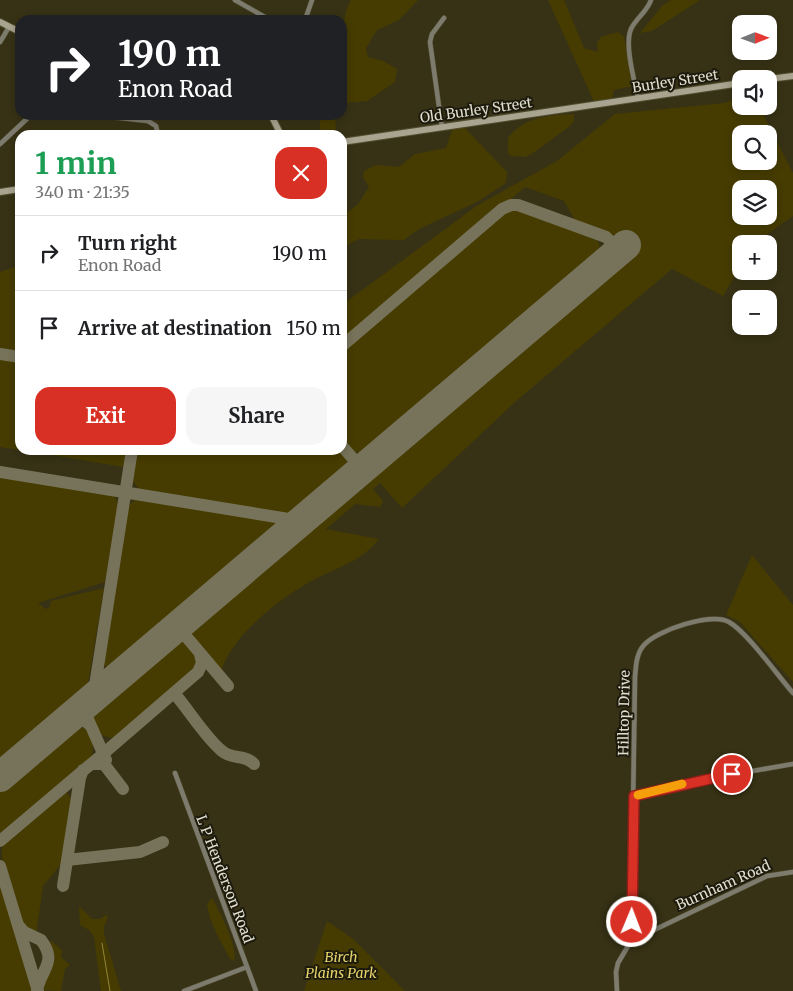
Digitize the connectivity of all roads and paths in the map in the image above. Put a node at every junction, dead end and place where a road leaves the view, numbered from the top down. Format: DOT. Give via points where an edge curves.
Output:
graph roads {
  1 [pos="235,0"];
  2 [pos="312,0"];
  3 [pos="651,0"];
  4 [pos="261,15"];
  5 [pos="308,15"];
  6 [pos="444,18"];
  7 [pos="0,22"];
  8 [pos="9,27"];
  9 [pos="15,30"];
  10 [pos="0,42"];
  11 [pos="793,76"];
  12 [pos="777,78"];
  13 [pos="732,85"];
  14 [pos="638,99"];
  15 [pos="613,103"];
  16 [pos="26,120"];
  17 [pos="139,120"];
  18 [pos="442,128"];
  19 [pos="157,130"];
  20 [pos="347,141"];
  21 [pos="0,144"];
  22 [pos="15,190"];
  23 [pos="0,192"];
  24 [pos="793,693"];
  25 [pos="793,764"];
  26 [pos="174,774"];
  27 [pos="634,796"];
  28 [pos="793,872"];
  29 [pos="631,941"];
  30 [pos="247,967"];
  31 [pos="184,991"];
  32 [pos="256,991"];
  33 [pos="617,991"];
  1 -- 4 [label="street"];
  2 -- 5 [label="street"];
  3 -- 14 [label="street" via="632,27 629,37"];
  6 -- 18 [label="street" via="430,42"];
  7 -- 8 [label="main road"];
  8 -- 9 [label="main road"];
  8 -- 10 [label="street"];
  11 -- 12 [label="main road"];
  13 -- 14 [label="main road, Burley Street"];
  14 -- 15 [label="main road, Burley Street"];
  15 -- 18 [label="main road, Old Burley Street"];
  16 -- 21 [label="street"];
  17 -- 19 [label="street" via="148,121"];
  18 -- 20 [label="main road, Old Burley Street"];
  22 -- 23 [label="main road"];
  24 -- 27 [label="street, Hilltop Drive" via="741,633 723,619 691,623 651,640 640,651 636,665"];
  25 -- 27 [label="street" via="695,781"];
  26 -- 30 [label="street, L P Henderson Road"];
  27 -- 29 [label="street, Hilltop Drive"];
  28 -- 29 [label="street, Burnham Road" via="767,876"];
  29 -- 33 [label="street" via="618,963"];
  30 -- 31 [label="street"];
  30 -- 32 [label="street, L P Henderson Road"];
}
